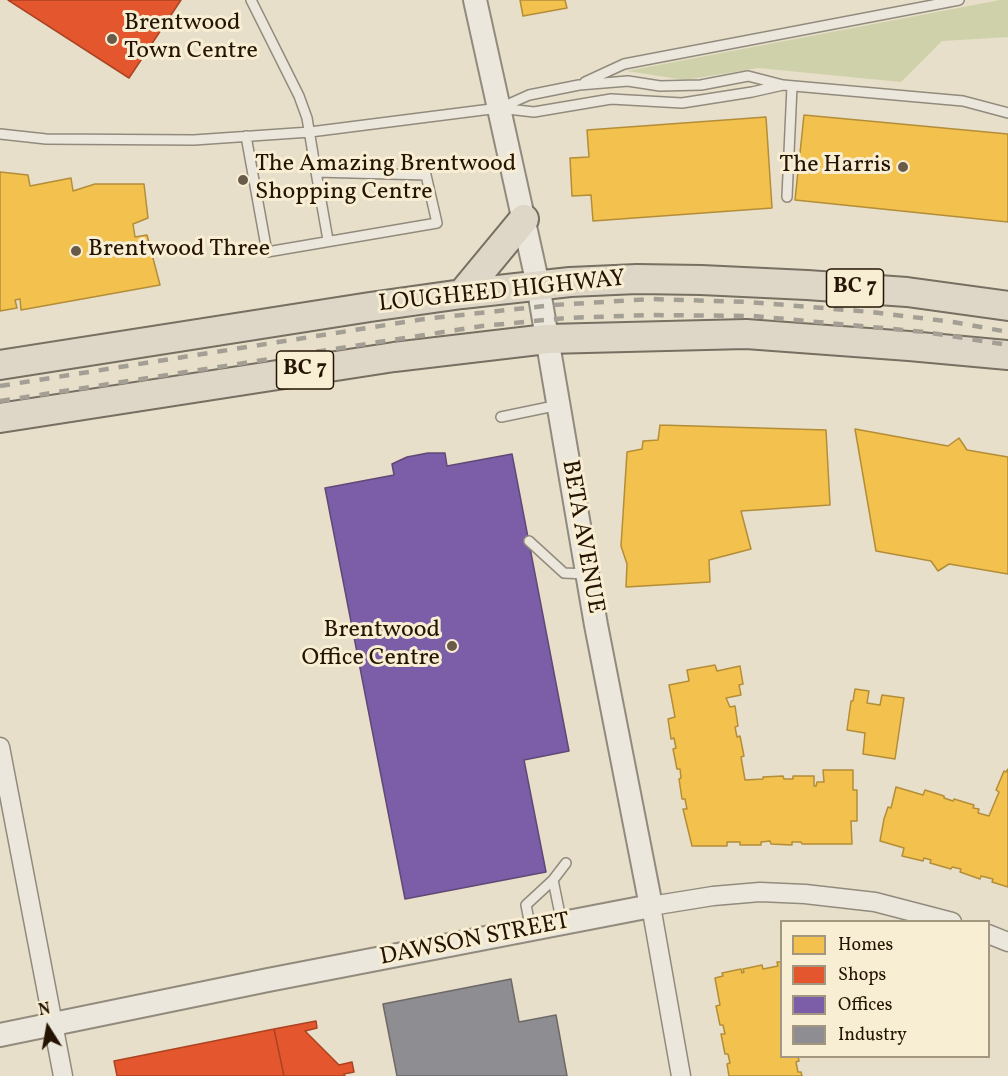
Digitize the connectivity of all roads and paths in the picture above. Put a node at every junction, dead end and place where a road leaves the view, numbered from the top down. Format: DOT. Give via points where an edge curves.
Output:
graph roads {
  1 [pos="251,0"];
  2 [pos="476,0"];
  3 [pos="959,0"];
  4 [pos="579,85"];
  5 [pos="788,85"];
  6 [pos="499,108"];
  7 [pos="1008,113"];
  8 [pos="310,132"];
  9 [pos="0,134"];
  10 [pos="246,136"];
  11 [pos="316,172"];
  12 [pos="787,198"];
  13 [pos="524,219"];
  14 [pos="328,240"];
  15 [pos="538,285"];
  16 [pos="462,294"];
  17 [pos="1008,306"];
  18 [pos="547,339"];
  19 [pos="1008,356"];
  20 [pos="0,365"];
  21 [pos="558,405"];
  22 [pos="501,417"];
  23 [pos="0,418"];
  24 [pos="529,541"];
  25 [pos="588,574"];
  26 [pos="0,747"];
  27 [pos="566,863"];
  28 [pos="553,880"];
  29 [pos="651,906"];
  30 [pos="948,920"];
  31 [pos="562,924"];
  32 [pos="531,930"];
  33 [pos="990,935"];
  34 [pos="1008,942"];
  35 [pos="52,1025"];
  36 [pos="0,1035"];
  37 [pos="63,1076"];
  38 [pos="681,1076"];
  1 -- 8 [label="lane" via="299,96"];
  2 -- 6 [label="street, BETA AVENUE"];
  3 -- 4 [label="lane" via="624,64"];
  4 -- 5 [label="lane" via="628,81 660,86 701,85 748,76"];
  4 -- 6 [label="lane" via="529,95"];
  5 -- 6 [label="lane" via="682,103 611,99 534,112"];
  5 -- 7 [label="lane" via="963,101"];
  5 -- 12 [label="lane"];
  6 -- 8 [label="lane"];
  6 -- 13 [label="street, BETA AVENUE"];
  8 -- 10 [label="lane"];
  8 -- 11 [label="lane"];
  9 -- 10 [label="lane" via="127,141"];
  10 -- 14 [label="lane" via="267,252"];
  11 -- 14 [label="lane"];
  11 -- 14 [label="lane" via="426,175 437,223"];
  13 -- 15 [label="street, BETA AVENUE"];
  13 -- 16 [label="main road"];
  15 -- 16 [label="main road, LOUGHEED HIGHWAY / BC 7"];
  15 -- 17 [label="main road, LOUGHEED HIGHWAY / BC 7" via="701,280 907,292"];
  15 -- 18 [label="street, BETA AVENUE"];
  16 -- 20 [label="main road, LOUGHEED HIGHWAY / BC 7"];
  18 -- 19 [label="main road, LOUGHEED HIGHWAY / BC 7" via="746,334"];
  18 -- 21 [label="street, BETA AVENUE"];
  18 -- 23 [label="main road, LOUGHEED HIGHWAY / BC 7" via="394,357"];
  21 -- 22 [label="lane"];
  21 -- 25 [label="street, BETA AVENUE"];
  24 -- 25 [label="lane" via="564,573"];
  25 -- 29 [label="street, BETA AVENUE"];
  26 -- 35 [label="street"];
  27 -- 28 [label="lane"];
  28 -- 31 [label="lane"];
  28 -- 32 [label="lane" via="526,905"];
  29 -- 30 [label="street, DAWSON STREET" via="760,892 805,894 875,902"];
  29 -- 31 [label="street, DAWSON STREET"];
  29 -- 38 [label="street, BETA AVENUE"];
  31 -- 32 [label="street, DAWSON STREET"];
  32 -- 35 [label="street, DAWSON STREET"];
  33 -- 34 [label="street"];
  35 -- 36 [label="street, DAWSON STREET"];
  35 -- 37 [label="street"];
}
